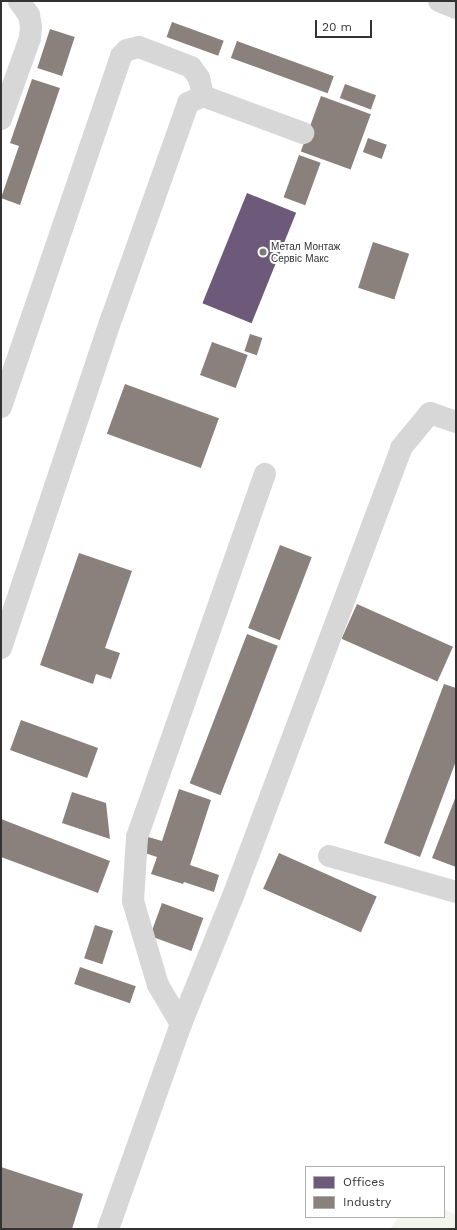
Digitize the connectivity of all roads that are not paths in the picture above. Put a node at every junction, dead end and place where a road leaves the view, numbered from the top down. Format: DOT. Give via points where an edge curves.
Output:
graph roads {
  1 [pos="439,1"];
  2 [pos="29,6"];
  3 [pos="456,8"];
  4 [pos="203,96"];
  5 [pos="1,119"];
  6 [pos="303,133"];
  7 [pos="1,407"];
  8 [pos="456,422"];
  9 [pos="265,474"];
  10 [pos="1,648"];
  11 [pos="329,856"];
  12 [pos="456,892"];
  13 [pos="181,1024"];
  14 [pos="108,1229"];
  1 -- 3 [label="lane"];
  2 -- 5 [label="lane" via="30,38"];
  4 -- 6 [label="lane"];
  4 -- 7 [label="lane" via="199,78 190,67 139,47 127,50 121,56"];
  4 -- 10 [label="lane" via="188,103 112,317"];
  8 -- 13 [label="lane" via="430,413 402,448 235,889"];
  9 -- 13 [label="lane" via="137,837 132,902 158,985"];
  11 -- 12 [label="lane"];
  13 -- 14 [label="lane"];
}
